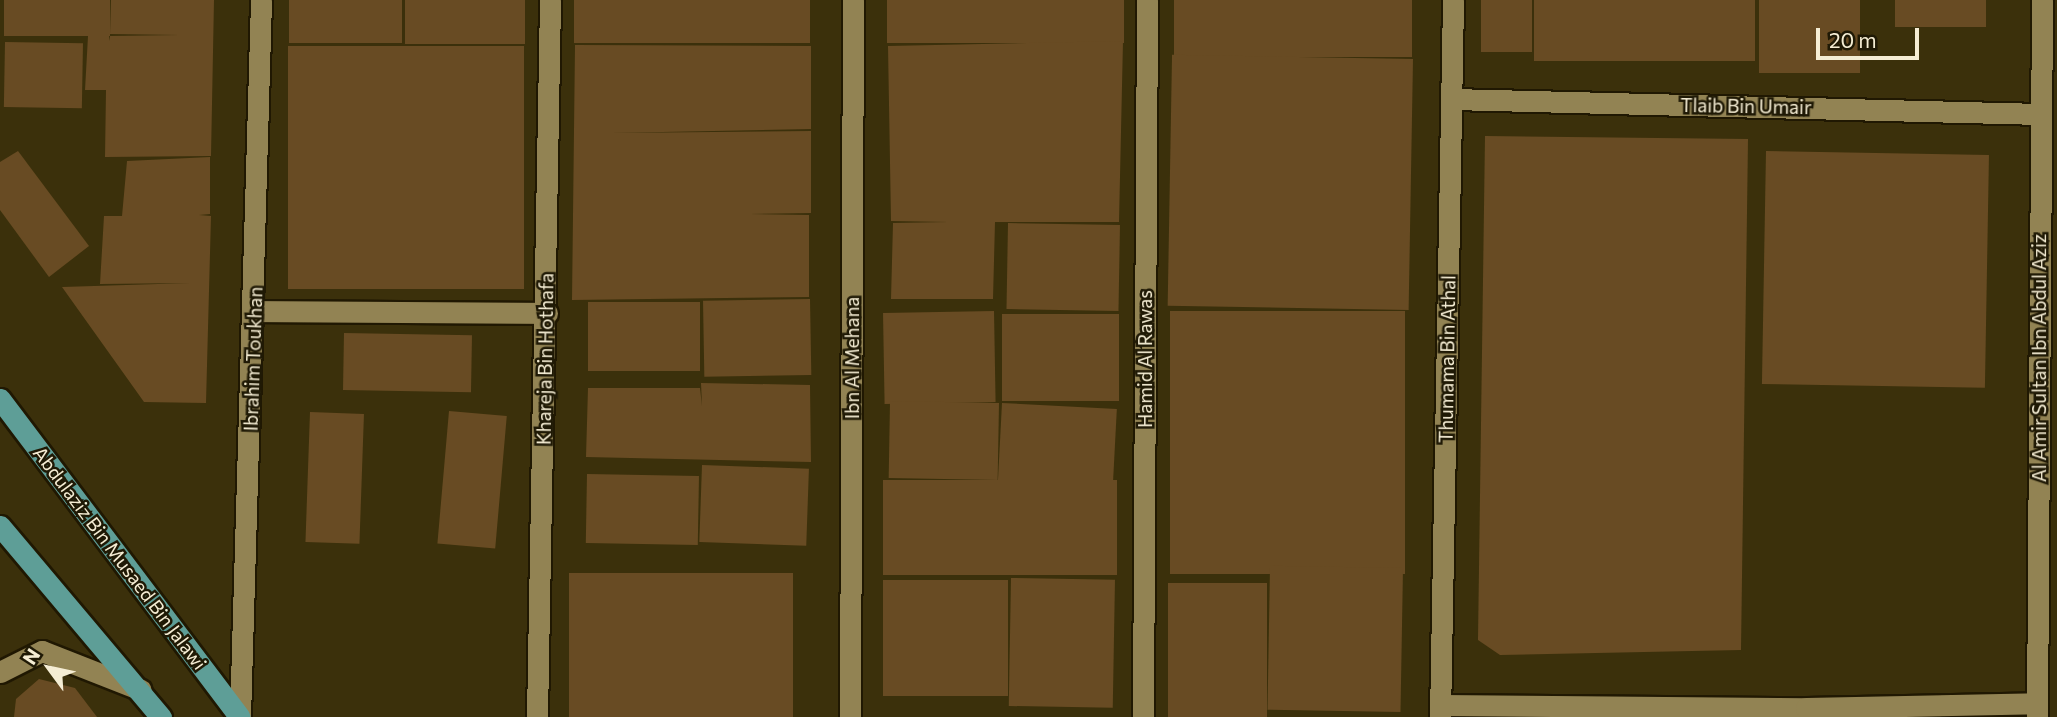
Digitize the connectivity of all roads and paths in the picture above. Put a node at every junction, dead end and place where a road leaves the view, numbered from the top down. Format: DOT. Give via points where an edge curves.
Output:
graph roads {
  1 [pos="261,0"];
  2 [pos="550,0"];
  3 [pos="853,0"];
  4 [pos="1147,0"];
  5 [pos="1454,0"];
  6 [pos="2042,0"];
  7 [pos="1452,99"];
  8 [pos="2040,114"];
  9 [pos="255,311"];
  10 [pos="547,313"];
  11 [pos="0,398"];
  12 [pos="0,526"];
  13 [pos="0,672"];
  14 [pos="141,690"];
  15 [pos="2037,710"];
  16 [pos="1441,711"];
  17 [pos="1806,712"];
  18 [pos="161,717"];
  19 [pos="240,717"];
  20 [pos="537,717"];
  21 [pos="850,717"];
  22 [pos="1143,717"];
  1 -- 9 [label="street, Ibrahim Toukhan"];
  2 -- 10 [label="street, Khareja Bin Hothafa"];
  3 -- 21 [label="street, Ibn Al Mehana"];
  4 -- 22 [label="street, Hamid Al Rawas"];
  5 -- 7 [label="street, Thumama Bin Athal"];
  6 -- 8 [label="street, Al Amir Sultan Ibn Abdul Aziz"];
  7 -- 8 [label="street, Tlaib Bin Umair"];
  7 -- 16 [label="street, Thumama Bin Athal"];
  8 -- 15 [label="street, Al Amir Sultan Ibn Abdul Aziz"];
  9 -- 10 [label="street"];
  9 -- 19 [label="street, Ibrahim Toukhan"];
  10 -- 20 [label="street, Khareja Bin Hothafa"];
  11 -- 19 [label="main road, Abdulaziz Bin Musaed Bin Jalawi"];
  12 -- 14 [label="main road"];
  13 -- 14 [label="street" via="42,651"];
  14 -- 18 [label="main road"];
  15 -- 17 [label="street"];
  16 -- 17 [label="street"];
}
